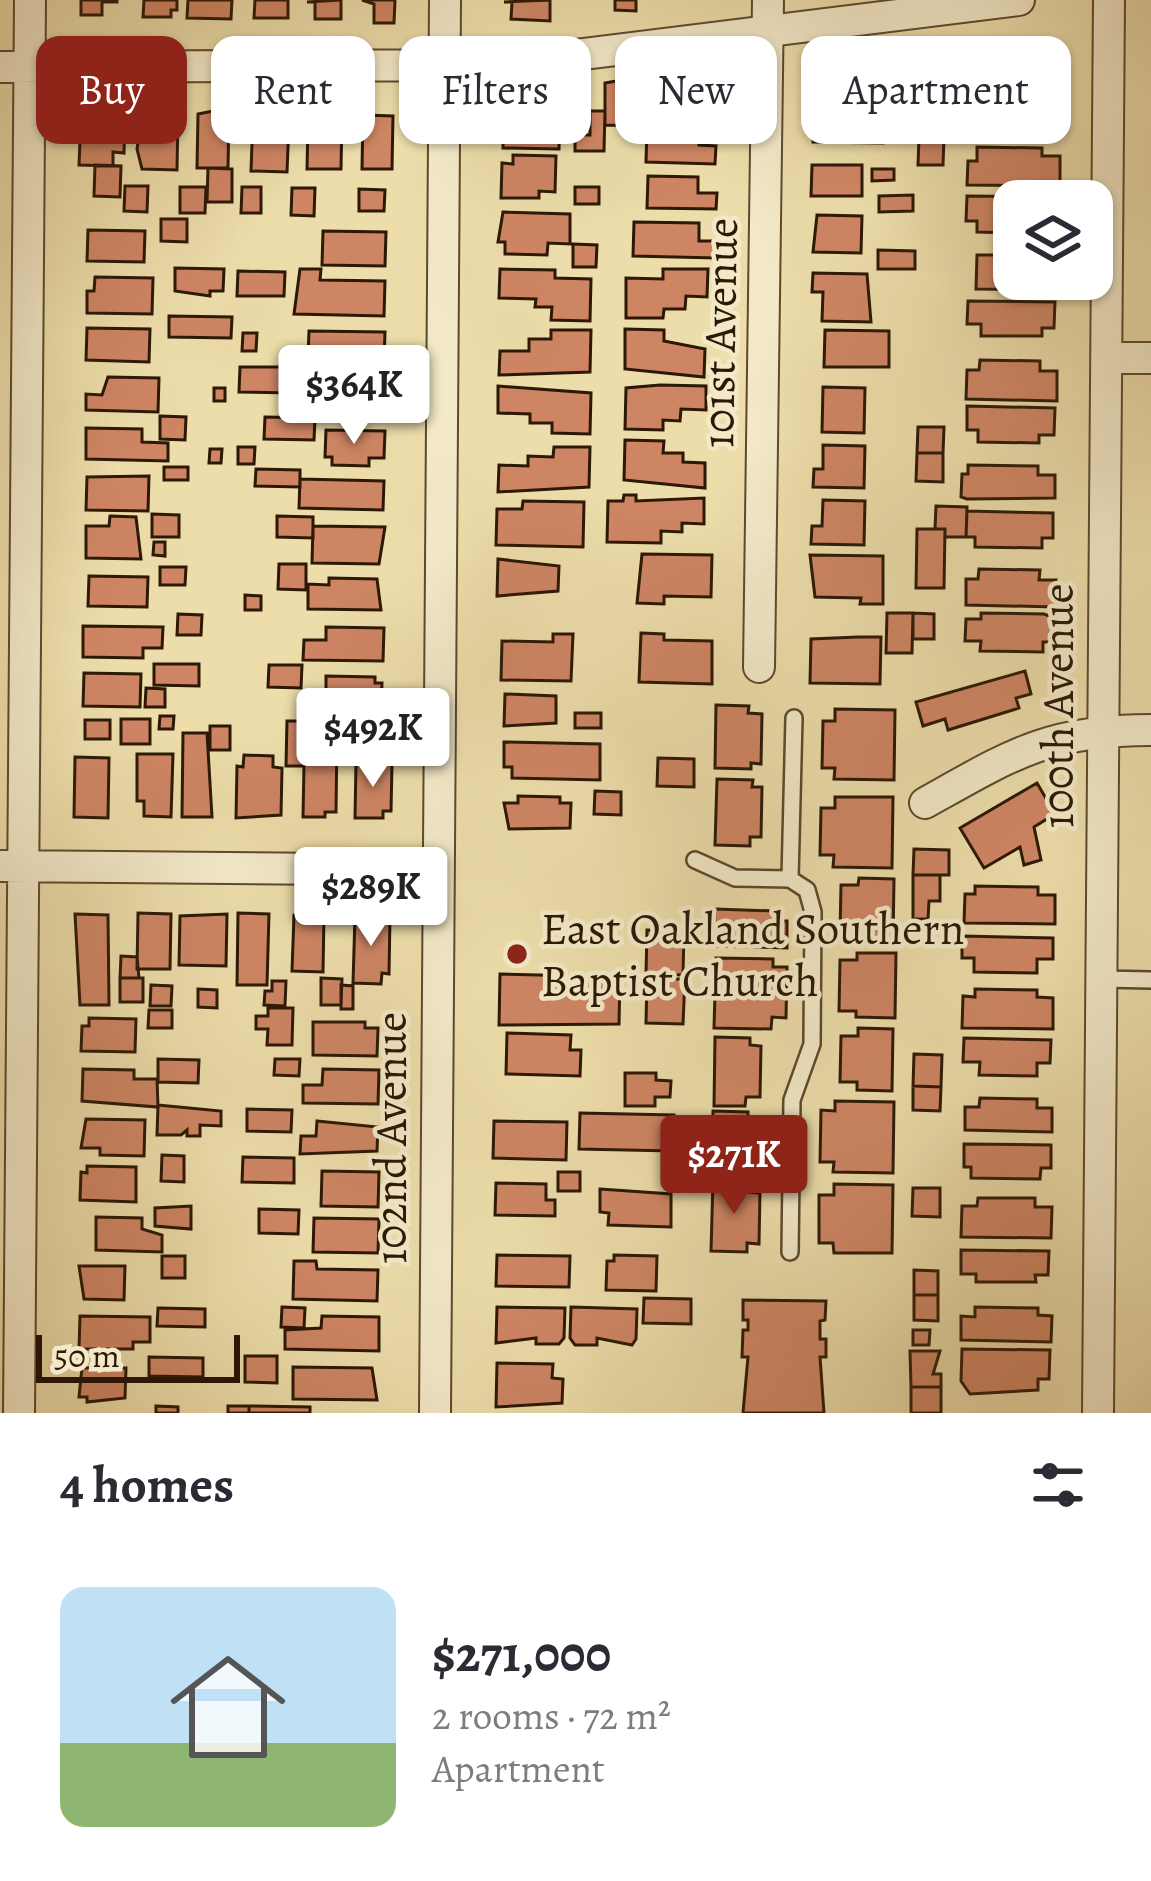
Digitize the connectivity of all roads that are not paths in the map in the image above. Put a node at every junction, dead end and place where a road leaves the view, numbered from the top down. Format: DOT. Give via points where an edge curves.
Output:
graph roads {
  1 [pos="31,0"];
  2 [pos="445,0"];
  3 [pos="768,0"];
  4 [pos="1019,0"];
  5 [pos="1109,0"];
  6 [pos="767,33"];
  7 [pos="445,36"];
  8 [pos="591,51"];
  9 [pos="399,66"];
  10 [pos="15,67"];
  11 [pos="444,144"];
  12 [pos="1108,358"];
  13 [pos="1151,358"];
  14 [pos="759,667"];
  15 [pos="794,718"];
  16 [pos="1151,730"];
  17 [pos="1102,733"];
  18 [pos="926,803"];
  19 [pos="695,860"];
  20 [pos="12,866"];
  21 [pos="437,870"];
  22 [pos="790,879"];
  23 [pos="1101,979"];
  24 [pos="1151,980"];
  25 [pos="790,1252"];
  26 [pos="19,1413"];
  27 [pos="435,1413"];
  28 [pos="1098,1413"];
  1 -- 10 [label="street"];
  2 -- 7 [label="street, 102nd Avenue"];
  3 -- 6 [label="street, 101st Avenue"];
  4 -- 6 [label="street"];
  5 -- 12 [label="street, 100th Avenue"];
  6 -- 8 [label="street"];
  6 -- 14 [label="street, 101st Avenue"];
  9 -- 10 [label="street"];
  10 -- 20 [label="street"];
  11 -- 21 [label="street, 102nd Avenue"];
  12 -- 13 [label="street"];
  12 -- 17 [label="street, 100th Avenue"];
  15 -- 22 [label="lane"];
  16 -- 17 [label="street"];
  17 -- 18 [label="street" via="1028,746"];
  17 -- 23 [label="street, 100th Avenue"];
  19 -- 22 [label="lane" via="735,878"];
  20 -- 21 [label="street"];
  20 -- 26 [label="street"];
  21 -- 27 [label="street, 102nd Avenue"];
  22 -- 25 [label="lane" via="807,890 813,912 812,1044 792,1100"];
  23 -- 24 [label="lane"];
  23 -- 28 [label="street, 100th Avenue"];
}
